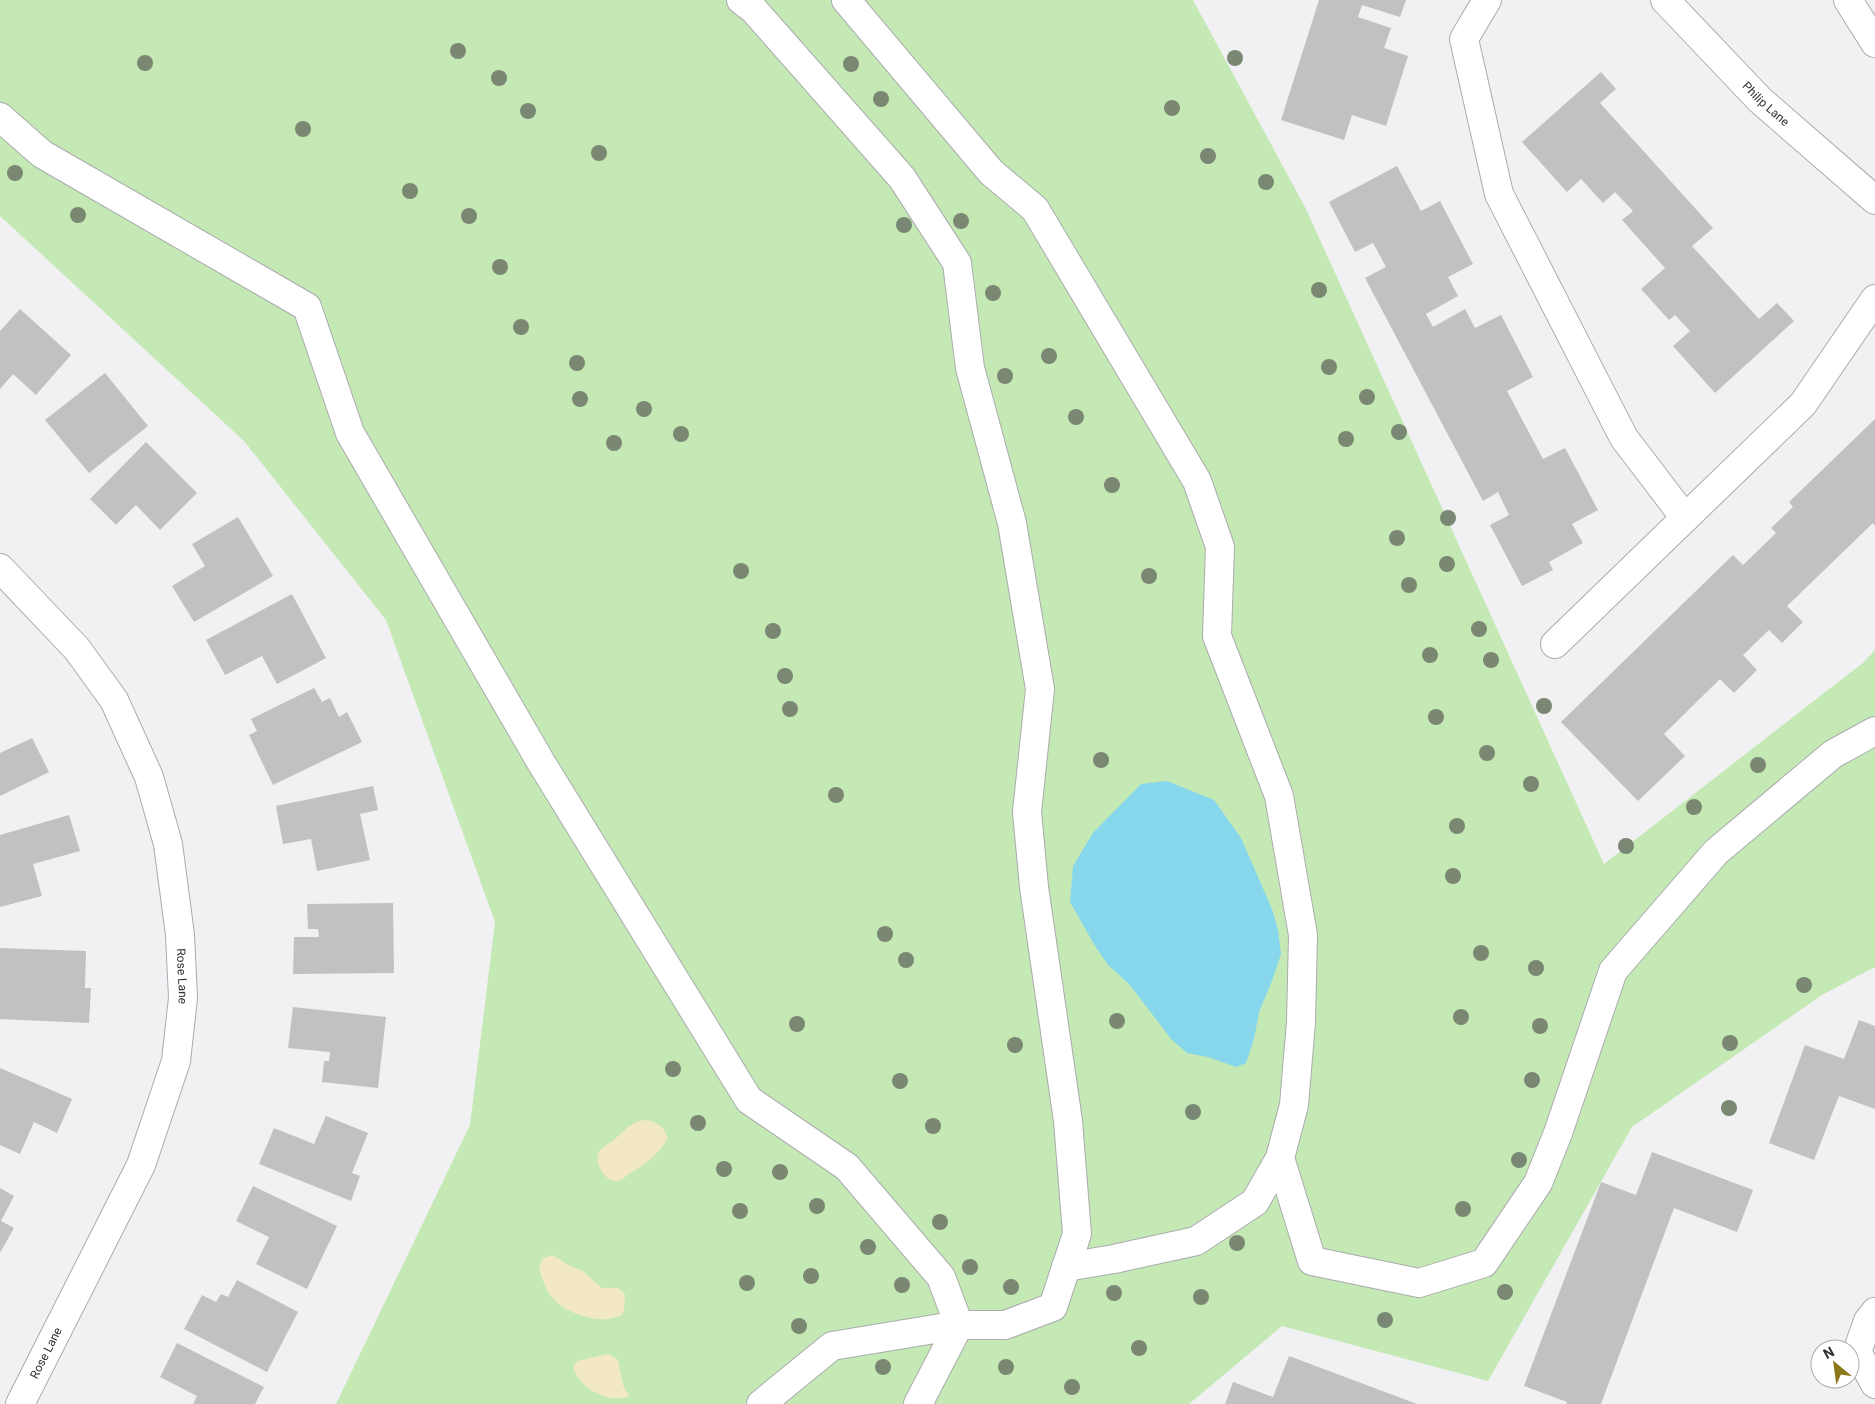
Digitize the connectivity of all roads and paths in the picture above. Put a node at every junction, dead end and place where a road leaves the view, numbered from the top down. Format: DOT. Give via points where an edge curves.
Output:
graph roads {
  1 [pos="741,0"];
  2 [pos="846,0"];
  3 [pos="1487,0"];
  4 [pos="1665,0"];
  5 [pos="1848,0"];
  6 [pos="1875,43"];
  7 [pos="0,118"];
  8 [pos="1875,200"];
  9 [pos="1875,299"];
  10 [pos="1685,518"];
  11 [pos="0,568"];
  12 [pos="1555,644"];
  13 [pos="1875,731"];
  14 [pos="1280,1158"];
  15 [pos="1066,1267"];
  16 [pos="1875,1312"];
  17 [pos="959,1325"];
  18 [pos="1875,1384"];
  19 [pos="20,1404"];
  20 [pos="761,1404"];
  21 [pos="918,1404"];
  1 -- 15 [label="street" via="754,10 902,178 957,262 970,368 1012,523 1040,689 1027,812 1034,887 1068,1121 1077,1234"];
  2 -- 14 [label="street" via="991,172 1035,209 1197,481 1220,547 1216,636 1279,796 1303,935 1302,1022 1294,1105"];
  3 -- 10 [label="street" via="1464,39 1499,194 1624,438"];
  4 -- 8 [label="street, Philip Lane" via="1760,100"];
  5 -- 6 [label="street"];
  7 -- 17 [label="street" via="42,154 307,308 350,433 542,764 748,1100 846,1167 942,1277"];
  9 -- 10 [label="street" via="1803,404"];
  10 -- 12 [label="street"];
  11 -- 19 [label="street, Rose Lane" via="77,649 114,700 149,777 168,844 180,935 183,998 176,1061 141,1165"];
  13 -- 14 [label="street" via="1833,754 1716,852 1613,970 1538,1183 1484,1263 1419,1283 1312,1261"];
  14 -- 15 [label="street" via="1255,1202 1196,1242"];
  15 -- 17 [label="street" via="1053,1307 1005,1326"];
  16 -- 18 [label="street" via="1868,1321 1857,1352"];
  17 -- 20 [label="street" via="832,1346"];
  17 -- 21 [label="street"];
}
